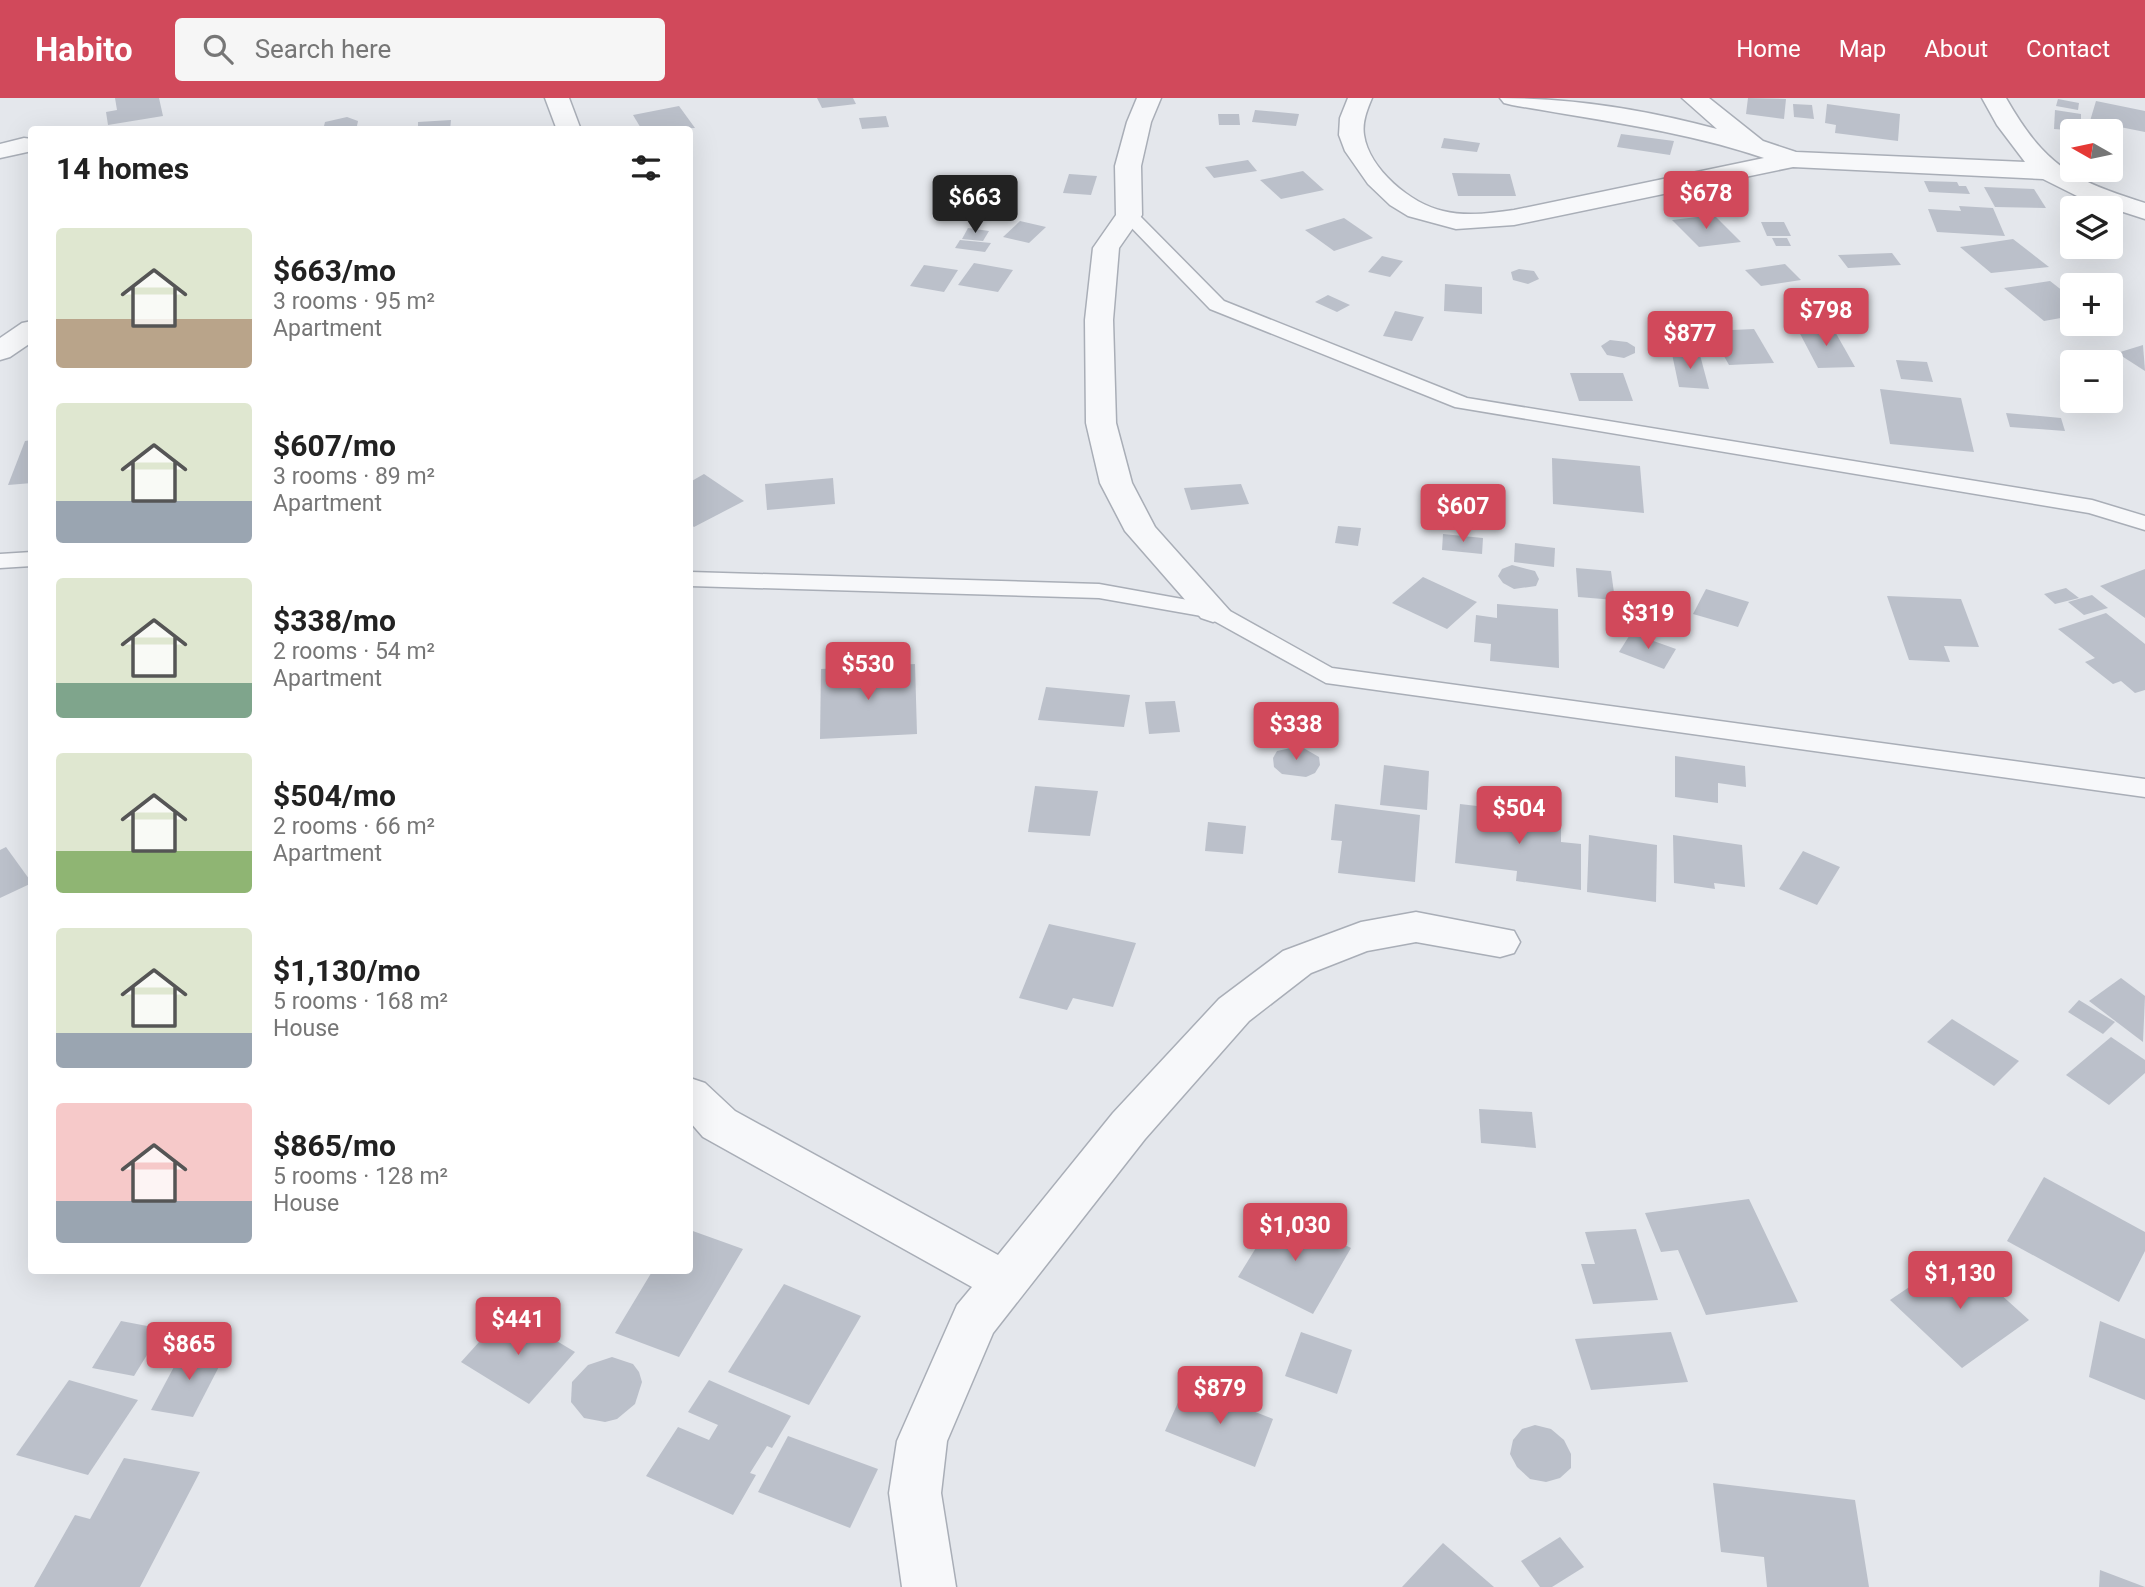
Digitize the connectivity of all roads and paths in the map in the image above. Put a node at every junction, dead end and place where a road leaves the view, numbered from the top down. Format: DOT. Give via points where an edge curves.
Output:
graph roads {
  1 [pos="557,98"];
  2 [pos="1149,98"];
  3 [pos="1360,98"];
  4 [pos="1513,98"];
  5 [pos="1694,98"];
  6 [pos="1994,98"];
  7 [pos="568,126"];
  8 [pos="1755,146"];
  9 [pos="1793,159"];
  10 [pos="2045,171"];
  11 [pos="2145,211"];
  12 [pos="1129,215"];
  13 [pos="28,332"];
  14 [pos="0,351"];
  15 [pos="2145,523"];
  16 [pos="28,559"];
  17 [pos="0,561"];
  18 [pos="693,579"];
  19 [pos="1213,611"];
  20 [pos="2145,788"];
  21 [pos="1500,942"];
  22 [pos="693,1098"];
  23 [pos="1003,1281"];
  24 [pos="929,1587"];
  1 -- 7 [label="street"];
  2 -- 12 [label="street" via="1128,166"];
  3 -- 9 [label="street" via="1351,117 1350,135 1358,155 1381,186 1411,208 1458,221 1514,216"];
  4 -- 8 [label="street" via="1671,125"];
  5 -- 8 [label="street"];
  6 -- 10 [label="street" via="2016,139"];
  8 -- 9 [label="street"];
  9 -- 10 [label="street"];
  10 -- 11 [label="street" via="2091,194"];
  12 -- 15 [label="lane" via="1217,304 1462,403 2092,507"];
  12 -- 19 [label="street" via="1106,248 1099,320 1101,423 1116,483 1141,531"];
  13 -- 14 [label="street"];
  16 -- 17 [label="lane"];
  18 -- 19 [label="lane" via="1099,591"];
  19 -- 20 [label="lane" via="1326,675"];
  21 -- 23 [label="street" via="1416,927 1361,937 1297,962 1226,1020 1129,1126"];
  22 -- 23 [label="street" via="719,1124"];
  23 -- 24 [label="street" via="974,1320 922,1441 915,1493"];
}
